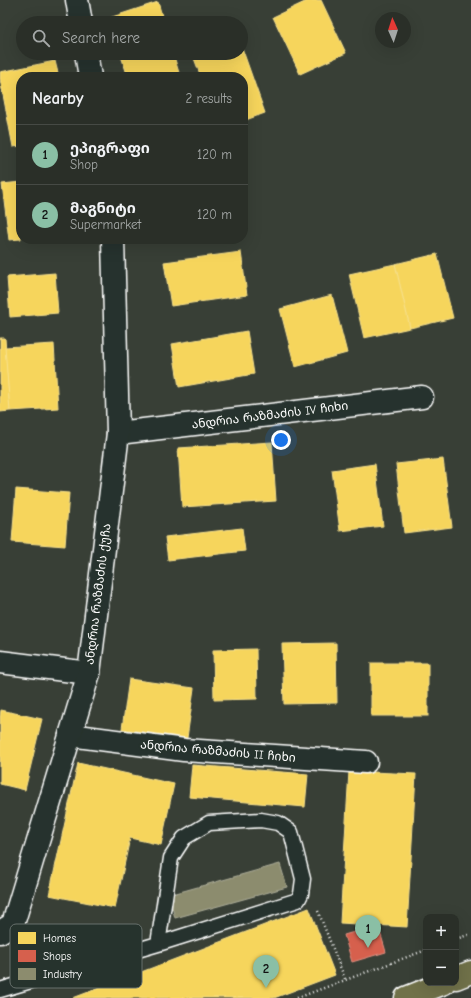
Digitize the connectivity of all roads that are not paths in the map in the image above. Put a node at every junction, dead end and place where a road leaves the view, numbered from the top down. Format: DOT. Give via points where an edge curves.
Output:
graph roads {
  1 [pos="77,0"];
  2 [pos="80,16"];
  3 [pos="87,60"];
  4 [pos="89,72"];
  5 [pos="113,244"];
  6 [pos="422,397"];
  7 [pos="118,433"];
  8 [pos="0,662"];
  9 [pos="89,673"];
  10 [pos="70,736"];
  11 [pos="366,762"];
  12 [pos="13,924"];
  13 [pos="10,926"];
  14 [pos="0,932"];
  15 [pos="158,944"];
  16 [pos="142,949"];
  17 [pos="471,972"];
  18 [pos="459,977"];
  19 [pos="436,986"];
  20 [pos="10,987"];
  21 [pos="0,990"];
  22 [pos="406,998"];
  1 -- 2 [label="street"];
  3 -- 4 [label="street"];
  5 -- 7 [label="street, ანდრია რაზმაძის ქუჩა"];
  6 -- 7 [label="street, ანდრია რაზმაძის IV ჩიხი"];
  7 -- 9 [label="street, ანდრია რაზმაძის ქუჩა"];
  8 -- 9 [label="street"];
  9 -- 10 [label="street, ანდრია რაზმაძის ქუჩა"];
  10 -- 11 [label="street, ანდრია რაზმაძის II ჩიხი" via="184,750"];
  10 -- 12 [label="street, ანდრია რაზმაძის ქუჩა"];
  13 -- 14 [label="street, ანდრია რაზმაძის ქუჩა"];
  15 -- 15 [label="lane" via="298,900 303,879 291,832 278,823 261,820 209,824 184,838 171,858"];
  15 -- 16 [label="lane"];
  17 -- 18 [label="main road"];
  19 -- 22 [label="main road"];
  20 -- 21 [label="lane"];
}
